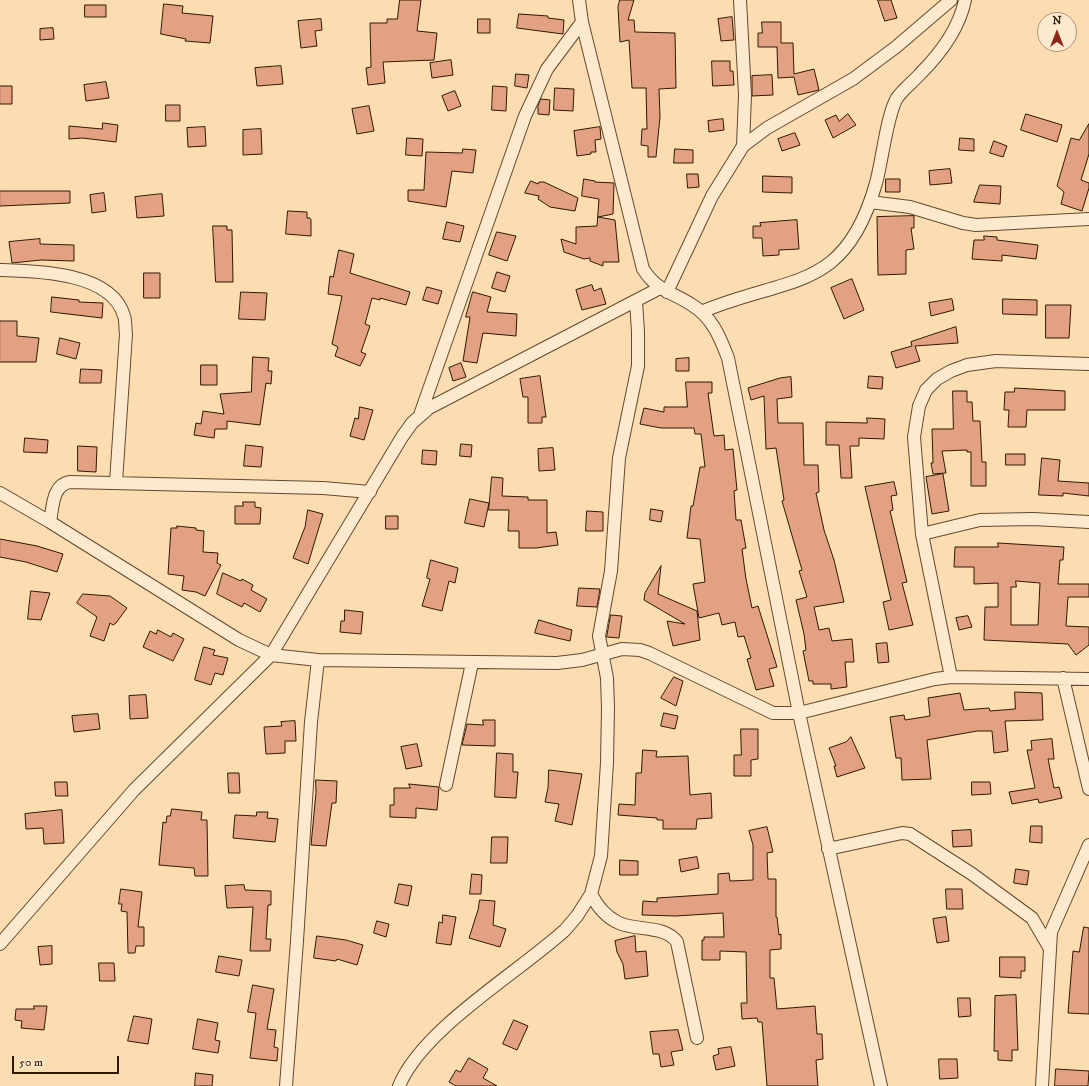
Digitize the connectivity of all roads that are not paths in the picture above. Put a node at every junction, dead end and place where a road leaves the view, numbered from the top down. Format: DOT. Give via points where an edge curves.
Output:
graph roads {
  1 [pos="579,0"];
  2 [pos="740,0"];
  3 [pos="951,0"];
  4 [pos="965,0"];
  5 [pos="582,22"];
  6 [pos="743,146"];
  7 [pos="870,202"];
  8 [pos="1089,219"];
  9 [pos="0,270"];
  10 [pos="663,290"];
  11 [pos="636,301"];
  12 [pos="701,312"];
  13 [pos="1089,364"];
  14 [pos="420,415"];
  15 [pos="116,482"];
  16 [pos="370,492"];
  17 [pos="0,493"];
  18 [pos="50,522"];
  19 [pos="1089,522"];
  20 [pos="922,534"];
  21 [pos="271,655"];
  22 [pos="602,655"];
  23 [pos="318,660"];
  24 [pos="472,663"];
  25 [pos="951,677"];
  26 [pos="1062,678"];
  27 [pos="1089,679"];
  28 [pos="799,713"];
  29 [pos="446,785"];
  30 [pos="1089,789"];
  31 [pos="1089,845"];
  32 [pos="828,849"];
  33 [pos="591,894"];
  34 [pos="0,944"];
  35 [pos="1049,946"];
  36 [pos="697,1038"];
  37 [pos="286,1086"];
  38 [pos="399,1086"];
  39 [pos="881,1086"];
  40 [pos="1042,1086"];
  1 -- 5 [label="street"];
  2 -- 6 [label="street" via="745,95"];
  3 -- 6 [label="street" via="896,47 853,79 767,128"];
  4 -- 7 [label="street" via="952,34 921,74 897,98 890,115 881,164"];
  5 -- 10 [label="street" via="638,254 650,281"];
  5 -- 14 [label="street" via="547,69 525,116"];
  6 -- 10 [label="street" via="712,196"];
  7 -- 8 [label="street" via="910,207 976,225"];
  7 -- 12 [label="street" via="845,248 821,270 788,285 719,304"];
  9 -- 15 [label="street" via="73,277 97,286 119,305 124,316 126,334"];
  10 -- 11 [label="street"];
  10 -- 12 [label="street" via="692,304"];
  11 -- 14 [label="street"];
  11 -- 22 [label="street" via="638,366 619,458 611,571 599,636"];
  12 -- 28 [label="street" via="719,335 728,358"];
  13 -- 20 [label="street" via="996,361 967,365 951,370 926,390 919,406 914,437"];
  14 -- 16 [label="street" via="402,437"];
  15 -- 16 [label="street" via="323,488"];
  15 -- 18 [label="street" via="64,483 57,490"];
  16 -- 21 [label="street"];
  17 -- 18 [label="street"];
  18 -- 21 [label="street" via="239,640"];
  19 -- 20 [label="street" via="980,520"];
  20 -- 25 [label="street"];
  21 -- 23 [label="street"];
  21 -- 34 [label="street" via="134,790"];
  22 -- 24 [label="street" via="557,663"];
  22 -- 28 [label="street" via="622,649 640,650 773,713"];
  22 -- 33 [label="street" via="607,678 607,762 601,856"];
  23 -- 24 [label="street"];
  23 -- 37 [label="street" via="311,722"];
  24 -- 29 [label="street"];
  25 -- 26 [label="street"];
  25 -- 28 [label="street"];
  26 -- 27 [label="street"];
  26 -- 30 [label="street"];
  28 -- 32 [label="street"];
  31 -- 35 [label="street" via="1051,932"];
  32 -- 35 [label="street" via="902,833 910,834 972,874 1032,918"];
  32 -- 39 [label="street"];
  33 -- 36 [label="street" via="597,906 618,923 628,927 666,932 678,942"];
  33 -- 38 [label="street" via="565,930 436,1036 415,1058"];
  35 -- 40 [label="street"];
}
